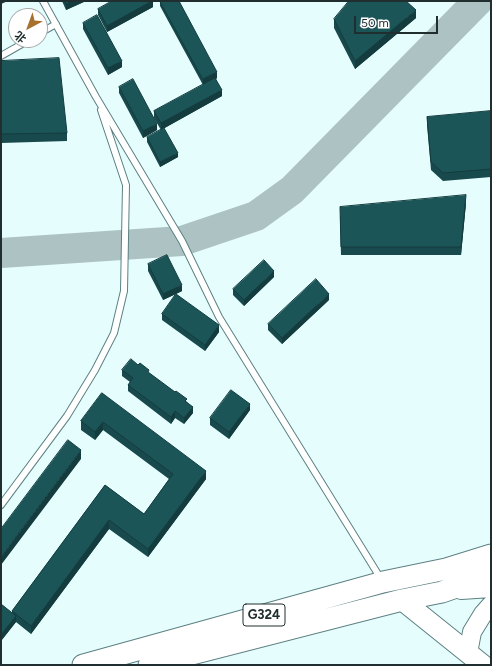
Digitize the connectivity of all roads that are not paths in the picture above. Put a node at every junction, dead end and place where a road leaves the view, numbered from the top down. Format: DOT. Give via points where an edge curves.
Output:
graph roads {
  1 [pos="43,1"];
  2 [pos="56,24"];
  3 [pos="48,29"];
  4 [pos="14,48"];
  5 [pos="1,56"];
  6 [pos="96,98"];
  7 [pos="1,505"];
  8 [pos="491,555"];
  9 [pos="491,567"];
  10 [pos="446,569"];
  11 [pos="491,575"];
  12 [pos="383,582"];
  13 [pos="491,588"];
  14 [pos="442,592"];
  15 [pos="402,600"];
  16 [pos="491,605"];
  17 [pos="476,659"];
  18 [pos="83,665"];
  19 [pos="149,665"];
  1 -- 2 [label="lane"];
  2 -- 3 [label="lane"];
  2 -- 6 [label="lane"];
  4 -- 5 [label="lane"];
  6 -- 7 [label="lane" via="126,185 124,291 114,333 95,370 67,416"];
  6 -- 12 [label="lane" via="182,240 219,317"];
  8 -- 10 [label="highway, G324"];
  9 -- 10 [label="main road"];
  10 -- 12 [label="highway, G324"];
  11 -- 14 [label="highway, G324"];
  12 -- 18 [label="highway, G324"];
  13 -- 14 [label="main road"];
  14 -- 15 [label="highway, G324"];
  15 -- 17 [label="main road"];
  15 -- 19 [label="highway, G324"];
  16 -- 17 [label="main road" via="472,632"];
}
